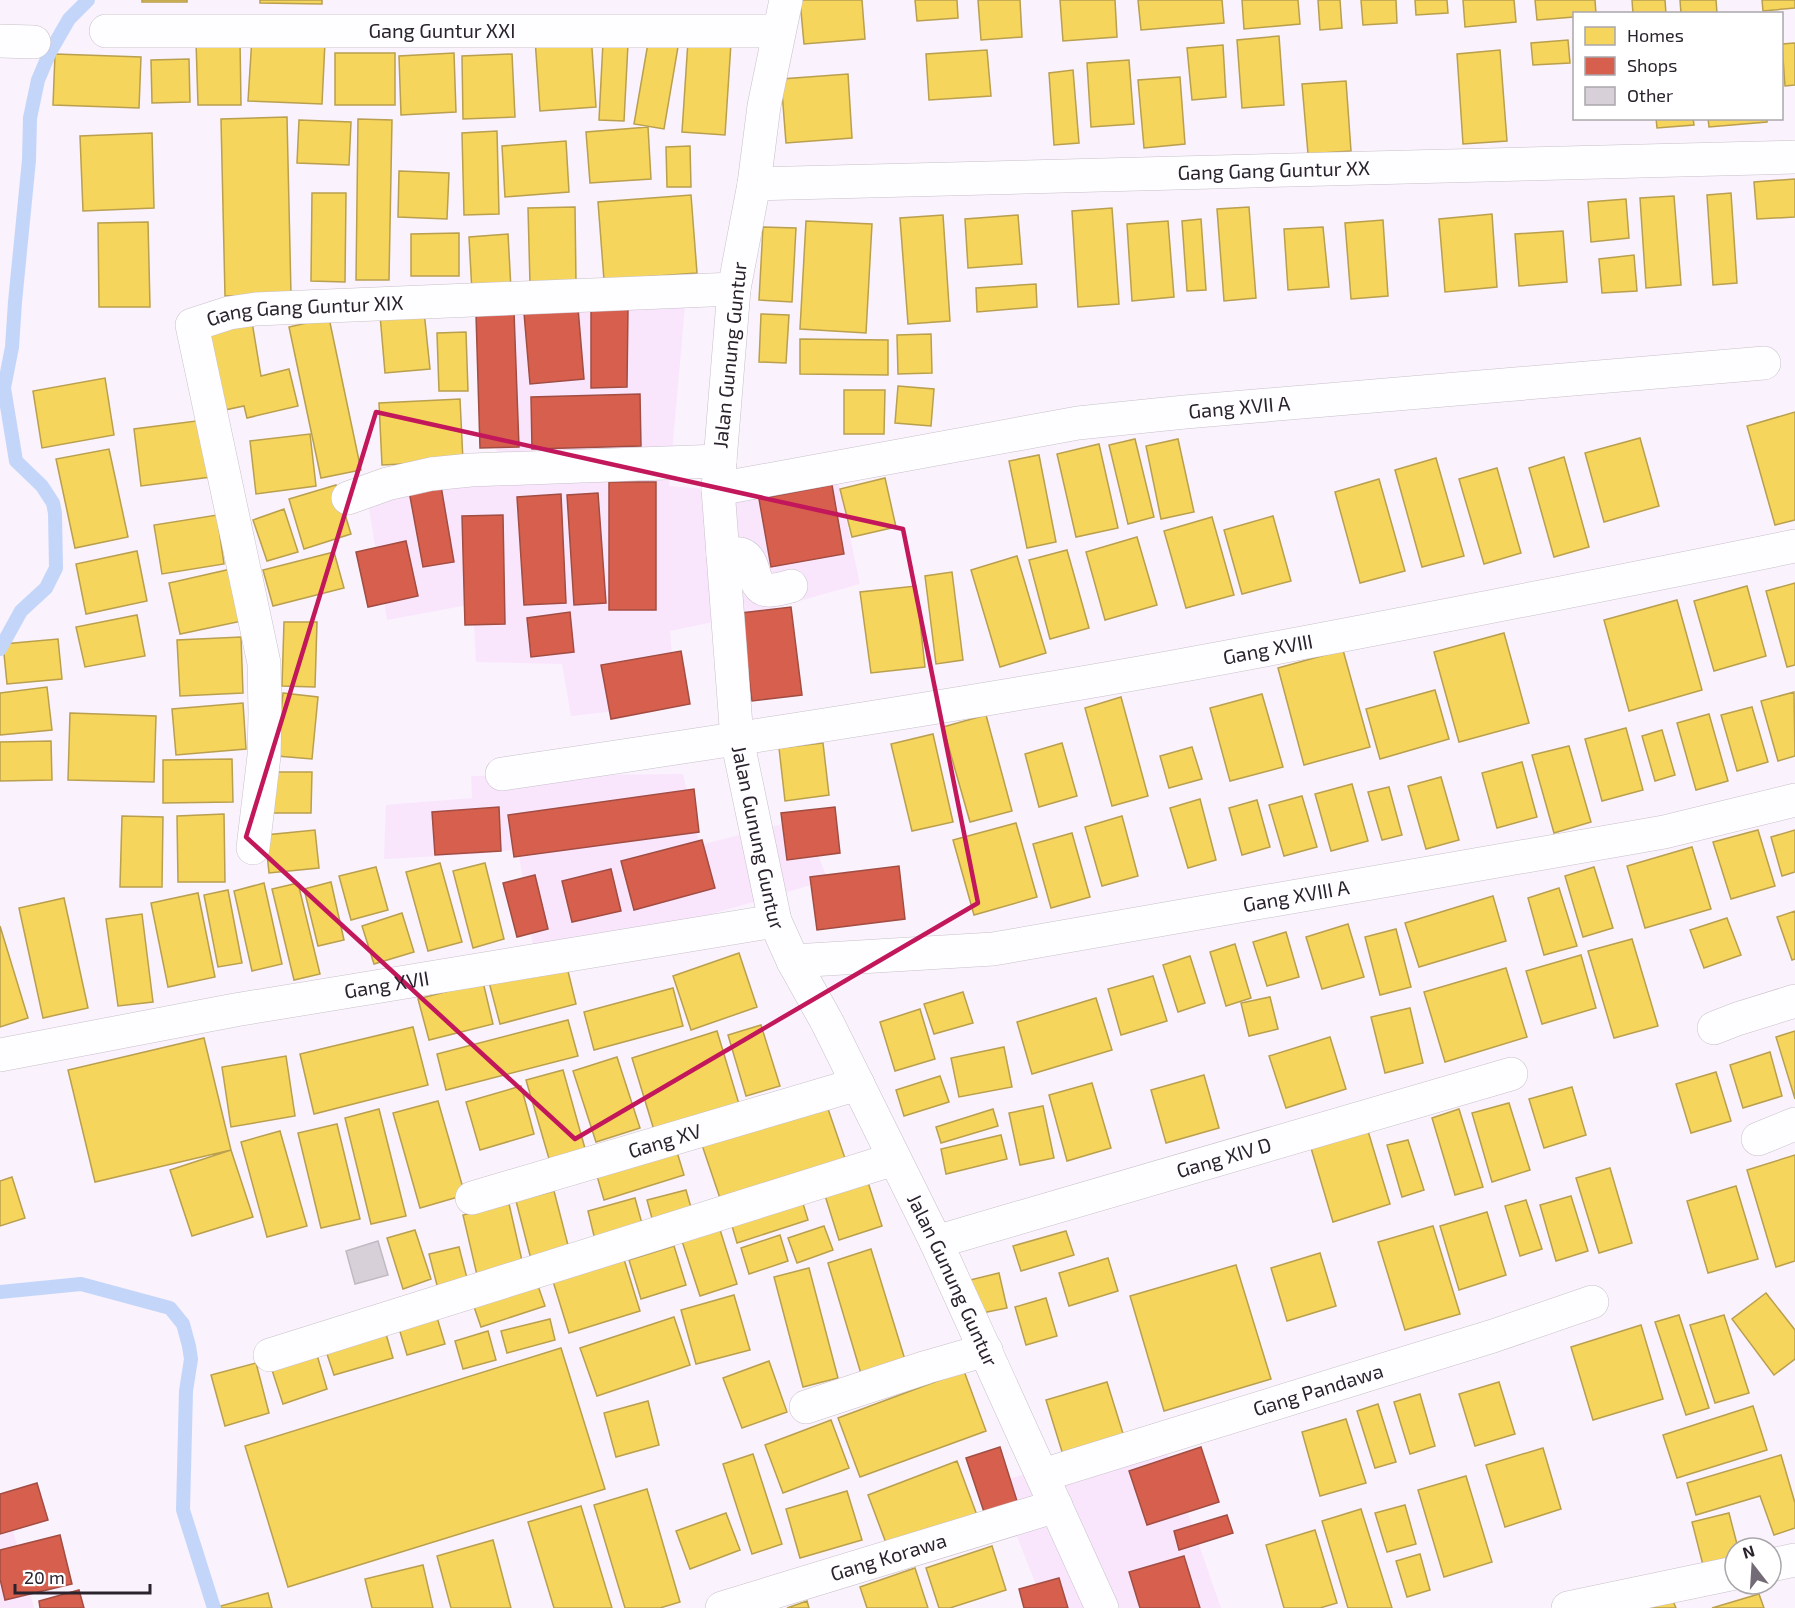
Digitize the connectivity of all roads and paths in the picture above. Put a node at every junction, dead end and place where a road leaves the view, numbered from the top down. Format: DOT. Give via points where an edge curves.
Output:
graph roads {
  1 [pos="782,15"];
  2 [pos="106,31"];
  3 [pos="0,41"];
  4 [pos="34,42"];
  5 [pos="1795,157"];
  6 [pos="754,184"];
  7 [pos="734,289"];
  8 [pos="1764,363"];
  9 [pos="719,475"];
  10 [pos="348,498"];
  11 [pos="1795,546"];
  12 [pos="723,554"];
  13 [pos="791,586"];
  14 [pos="737,739"];
  15 [pos="502,774"];
  16 [pos="1795,800"];
  17 [pos="253,848"];
  18 [pos="775,921"];
  19 [pos="793,961"];
  20 [pos="1795,1001"];
  21 [pos="1714,1028"];
  22 [pos="0,1055"];
  23 [pos="1511,1074"];
  24 [pos="858,1084"];
  25 [pos="1795,1124"];
  26 [pos="1758,1139"];
  27 [pos="894,1159"];
  28 [pos="472,1198"];
  29 [pos="936,1242"];
  30 [pos="1592,1302"];
  31 [pos="986,1350"];
  32 [pos="270,1355"];
  33 [pos="806,1407"];
  34 [pos="1043,1476"];
  35 [pos="1056,1506"];
  36 [pos="1723,1576"];
  37 [pos="722,1608"];
  38 [pos="1102,1608"];
  39 [pos="1568,1608"];
  1 -- 2 [label="street, Gang Guntur XXI"];
  1 -- 6 [label="street, Jalan Gunung Guntur"];
  3 -- 4 [label="street"];
  5 -- 6 [label="street, Gang Gang Guntur XX"];
  6 -- 7 [label="street, Jalan Gunung Guntur"];
  7 -- 9 [label="street, Jalan Gunung Guntur"];
  7 -- 17 [label="street, Gang Gang Guntur XIX" via="255,309 192,325 264,663 264,756"];
  8 -- 9 [label="street, Gang XVII A" via="1078,423"];
  9 -- 10 [label="street, Gang XVII A" via="471,470 387,484"];
  9 -- 12 [label="street, Jalan Gunung Guntur"];
  11 -- 14 [label="street, Gang XVIII" via="1172,667"];
  12 -- 13 [label="street" via="747,558 758,586 766,590"];
  12 -- 14 [label="street, Jalan Gunung Guntur"];
  14 -- 15 [label="street, Gang XVIII"];
  14 -- 18 [label="street, Jalan Gunung Guntur"];
  16 -- 19 [label="street, Gang XVIII A" via="1664,832 993,949"];
  18 -- 19 [label="street, Jalan Gunung Guntur"];
  18 -- 22 [label="street, Gang XVII" via="235,1010"];
  19 -- 24 [label="street, Jalan Gunung Guntur"];
  20 -- 21 [label="street"];
  23 -- 29 [label="street, Gang XIV D"];
  24 -- 27 [label="street, Jalan Gunung Guntur"];
  24 -- 28 [label="street, Gang XV"];
  25 -- 26 [label="street"];
  27 -- 29 [label="street, Jalan Gunung Guntur"];
  27 -- 32 [label="street"];
  29 -- 31 [label="street, Jalan Gunung Guntur"];
  30 -- 34 [label="street, Gang Pandawa"];
  31 -- 33 [label="street"];
  31 -- 34 [label="street, Jalan Gunung Guntur"];
  34 -- 35 [label="street, Jalan Gunung Guntur"];
  35 -- 37 [label="street, Gang Korawa"];
  35 -- 38 [label="street, Jalan Gunung Guntur"];
  36 -- 39 [label="street"];
}
